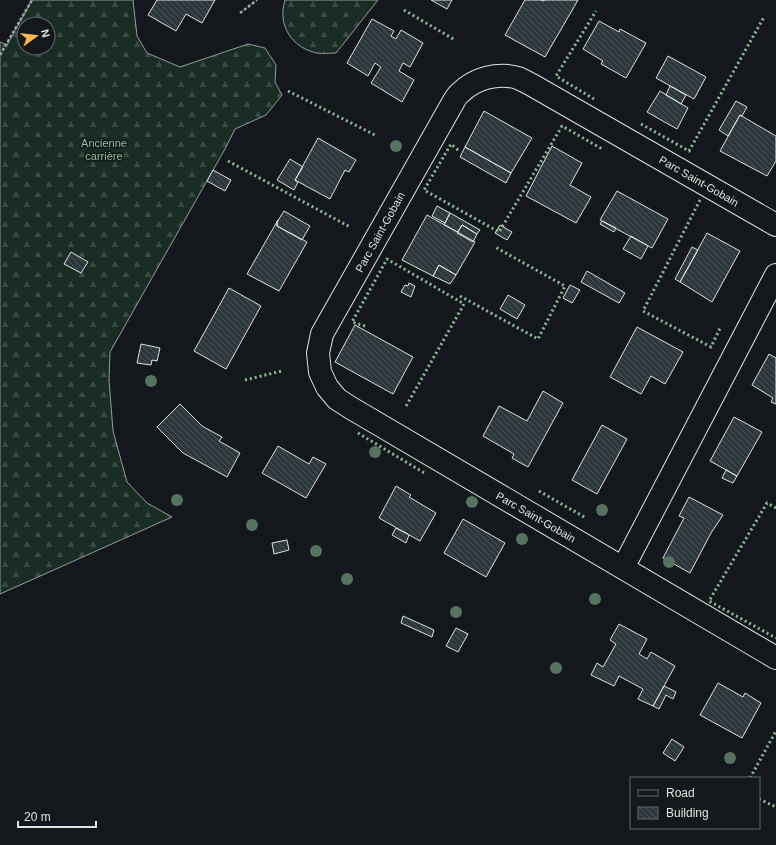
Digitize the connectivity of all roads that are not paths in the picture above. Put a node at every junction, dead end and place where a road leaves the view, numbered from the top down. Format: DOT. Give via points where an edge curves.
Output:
graph roads {
  1 [pos="776,225"];
  2 [pos="776,275"];
  3 [pos="623,568"];
  4 [pos="776,658"];
  1 -- 3 [label="street, Parc Saint-Gobain" via="532,85 507,76 486,77 459,93 322,334 318,353 320,372 327,387 337,399"];
  2 -- 3 [label="street"];
  3 -- 4 [label="street, Parc Saint-Gobain"];
}
